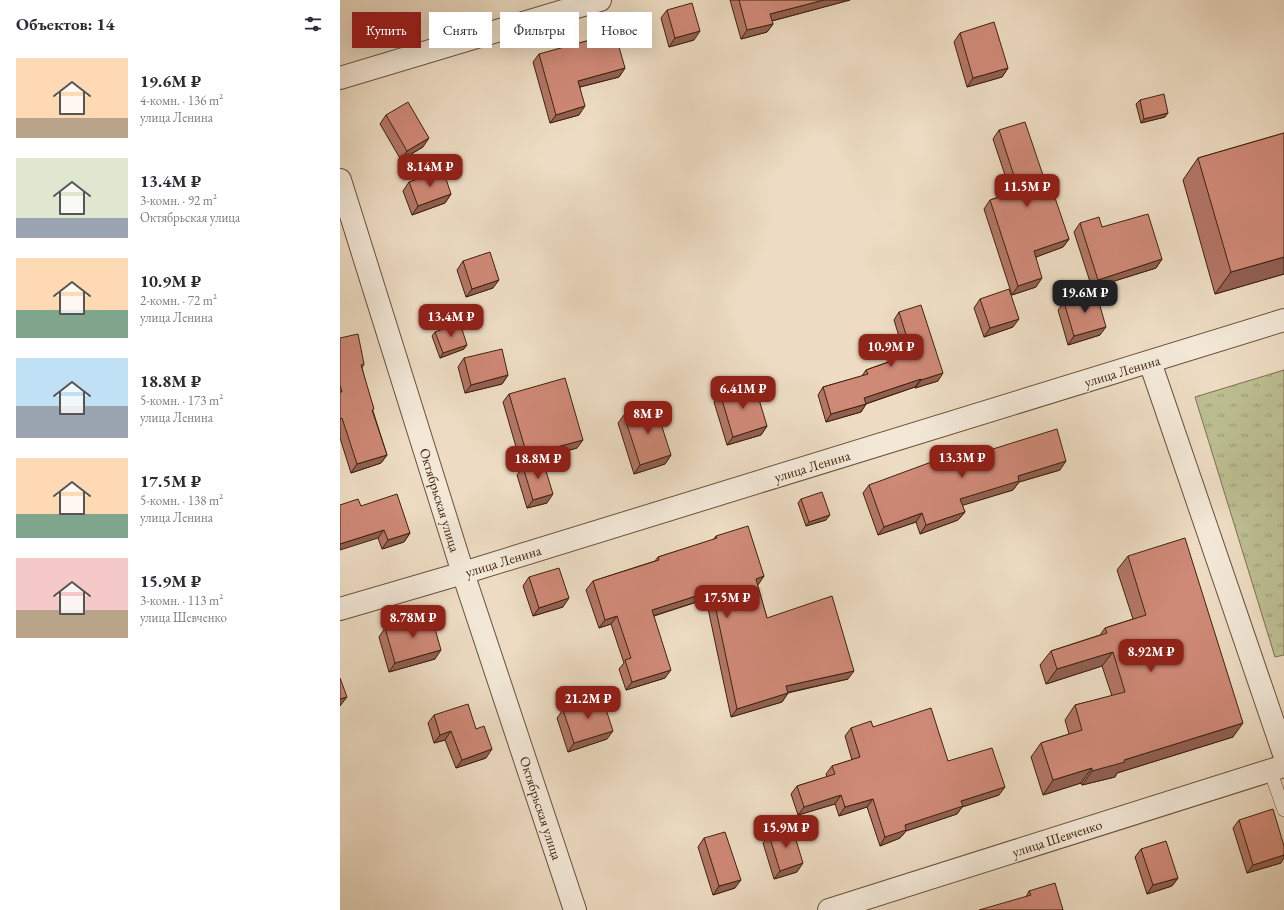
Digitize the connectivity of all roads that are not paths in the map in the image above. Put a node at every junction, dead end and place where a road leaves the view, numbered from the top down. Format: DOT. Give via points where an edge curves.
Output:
graph roads {
  1 [pos="600,0"];
  2 [pos="340,78"];
  3 [pos="340,180"];
  4 [pos="1284,320"];
  5 [pos="1150,362"];
  6 [pos="463,573"];
  7 [pos="340,609"];
  8 [pos="1284,754"];
  9 [pos="1277,768"];
  10 [pos="1284,810"];
  11 [pos="576,910"];
  12 [pos="829,910"];
  1 -- 2 [label="street"];
  3 -- 6 [label="street, Октябрьская улица"];
  4 -- 5 [label="street, улица Ленина"];
  5 -- 6 [label="street, улица Ленина"];
  5 -- 8 [label="street"];
  6 -- 7 [label="street, улица Ленина"];
  6 -- 11 [label="street, Октябрьская улица"];
  9 -- 10 [label="lane"];
  9 -- 12 [label="street, улица Шевченко"];
}
